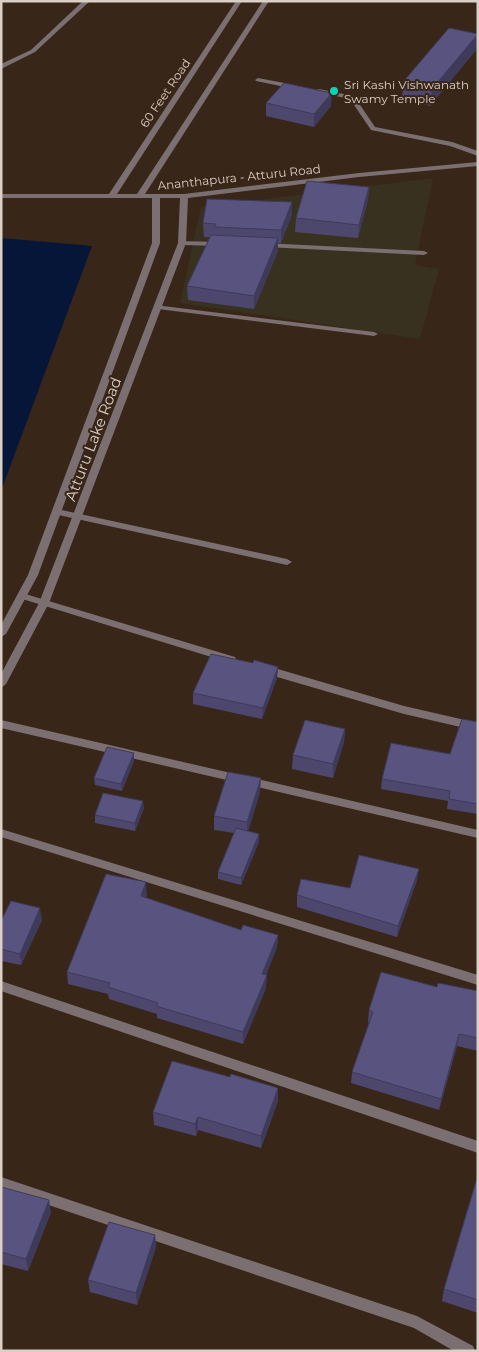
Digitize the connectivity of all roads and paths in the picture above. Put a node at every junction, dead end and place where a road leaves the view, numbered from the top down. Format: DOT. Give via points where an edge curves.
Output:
graph roads {
  1 [pos="87,1"];
  2 [pos="239,1"];
  3 [pos="266,1"];
  4 [pos="1,67"];
  5 [pos="258,80"];
  6 [pos="305,89"];
  7 [pos="314,90"];
  8 [pos="478,154"];
  9 [pos="478,164"];
  10 [pos="1,196"];
  11 [pos="184,196"];
  12 [pos="110,197"];
  13 [pos="138,197"];
  14 [pos="156,198"];
  15 [pos="182,243"];
  16 [pos="230,244"];
  17 [pos="258,245"];
  18 [pos="424,253"];
  19 [pos="158,308"];
  20 [pos="374,334"];
  21 [pos="57,512"];
  22 [pos="78,516"];
  23 [pos="287,562"];
  24 [pos="22,596"];
  25 [pos="44,603"];
  26 [pos="1,634"];
  27 [pos="1,684"];
  28 [pos="1,724"];
  29 [pos="478,727"];
  30 [pos="1,833"];
  31 [pos="478,834"];
  32 [pos="478,980"];
  33 [pos="1,986"];
  34 [pos="478,1147"];
  35 [pos="1,1183"];
  36 [pos="468,1351"];
  1 -- 4 [label="street" via="33,52"];
  2 -- 12 [label="street, 60 Feet Road"];
  3 -- 13 [label="street"];
  5 -- 6 [label="street"];
  7 -- 8 [label="street" via="352,97 373,128 452,144"];
  9 -- 11 [label="street, Ananthapura - Atturu Road"];
  10 -- 12 [label="street, Ananthapura - Atturu Road"];
  11 -- 14 [label="street, Ananthapura - Atturu Road"];
  11 -- 15 [label="street, Atturu Lake Road"];
  12 -- 13 [label="street, Ananthapura - Atturu Road"];
  13 -- 14 [label="street, Ananthapura - Atturu Road"];
  14 -- 21 [label="street, Atturu Lake Road" via="156,243"];
  15 -- 16 [label="street"];
  15 -- 19 [label="street, Atturu Lake Road"];
  17 -- 18 [label="street"];
  19 -- 20 [label="street"];
  19 -- 22 [label="street, Atturu Lake Road"];
  21 -- 22 [label="street"];
  21 -- 24 [label="street, Atturu Lake Road" via="34,575"];
  22 -- 23 [label="street"];
  22 -- 25 [label="street, Atturu Lake Road"];
  24 -- 25 [label="street"];
  24 -- 26 [label="street, Atturu Lake Road"];
  25 -- 27 [label="street, Atturu Lake Road"];
  25 -- 29 [label="street" via="404,710"];
  28 -- 31 [label="street"];
  30 -- 32 [label="street"];
  33 -- 34 [label="street"];
  35 -- 36 [label="street" via="417,1323"];
}
